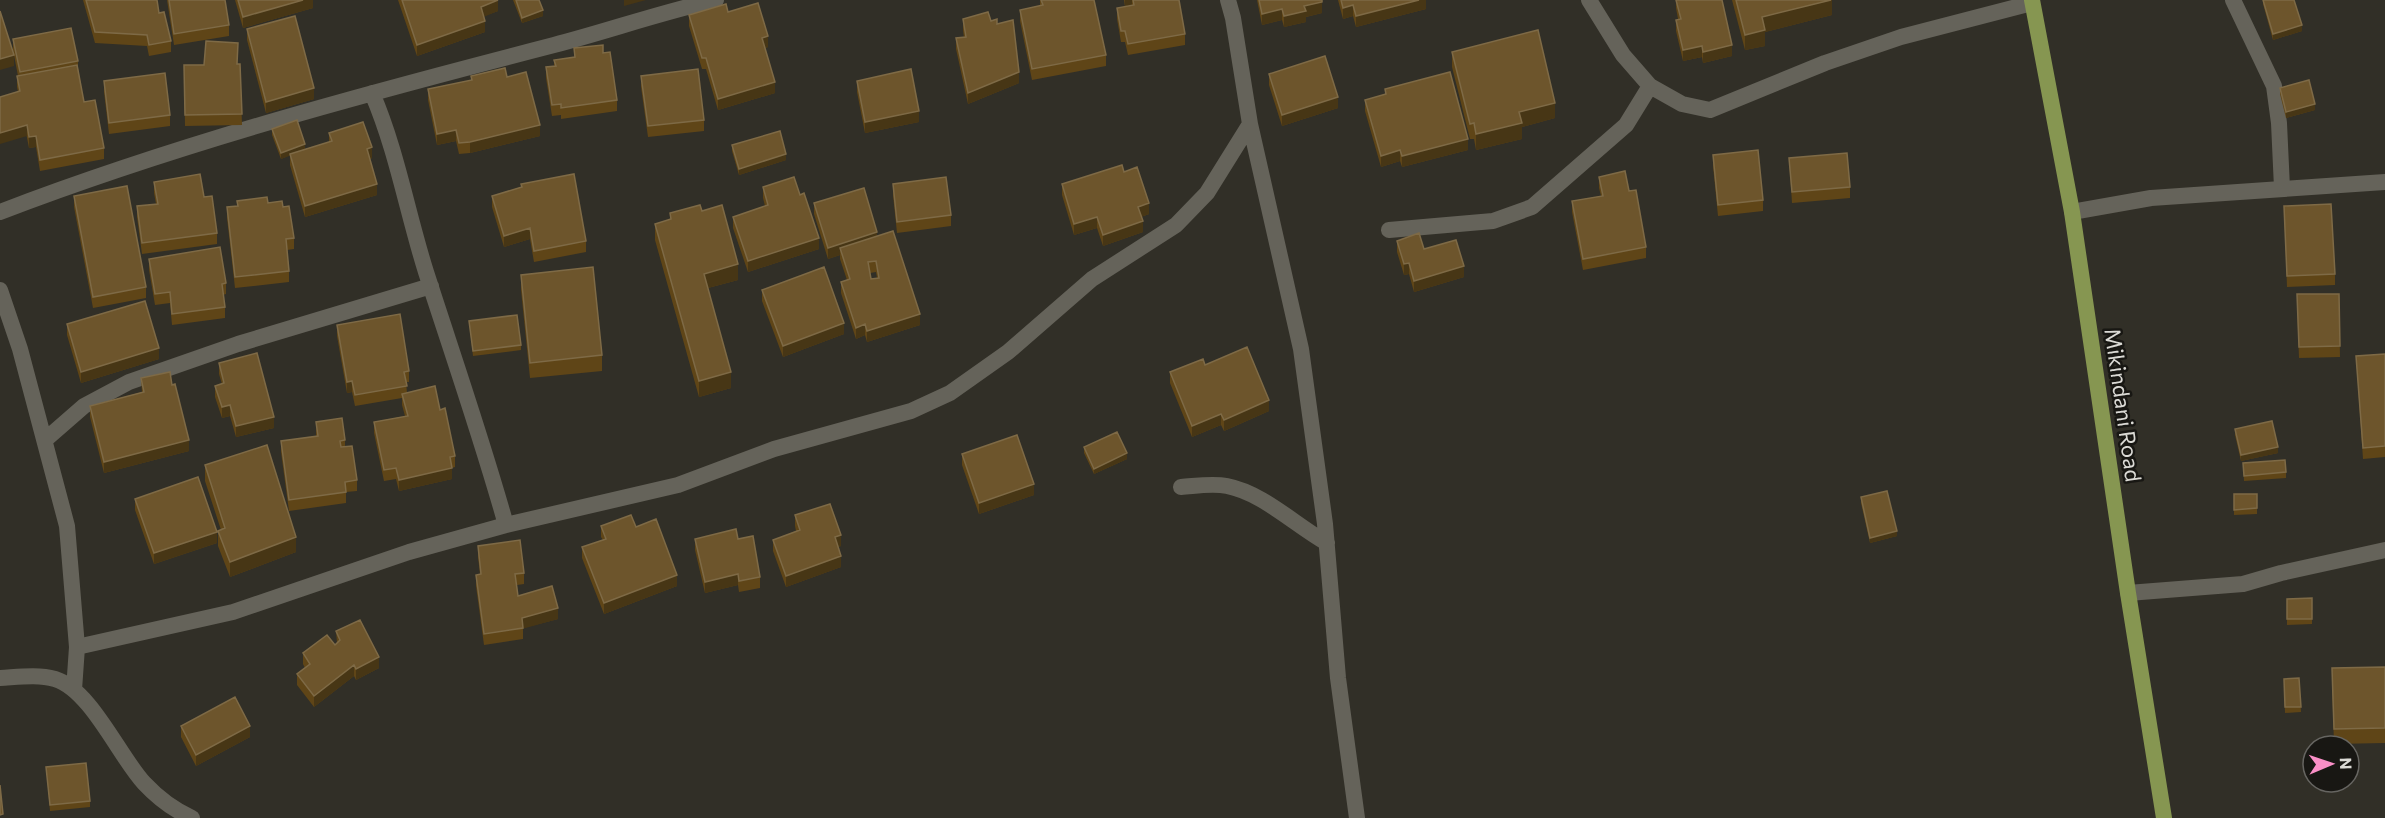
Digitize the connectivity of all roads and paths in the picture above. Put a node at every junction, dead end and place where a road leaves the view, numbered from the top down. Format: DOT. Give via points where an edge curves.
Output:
graph roads {
  1 [pos="716,0"];
  2 [pos="1228,0"];
  3 [pos="1589,0"];
  4 [pos="1978,0"];
  5 [pos="2233,0"];
  6 [pos="2032,1"];
  7 [pos="1991,12"];
  8 [pos="1650,86"];
  9 [pos="372,93"];
  10 [pos="1250,124"];
  11 [pos="2385,182"];
  12 [pos="2282,188"];
  13 [pos="0,212"];
  14 [pos="2072,212"];
  15 [pos="1389,230"];
  16 [pos="431,286"];
  17 [pos="0,290"];
  18 [pos="45,440"];
  19 [pos="1181,487"];
  20 [pos="506,525"];
  21 [pos="1327,543"];
  22 [pos="2385,550"];
  23 [pos="2128,593"];
  24 [pos="77,647"];
  25 [pos="0,678"];
  26 [pos="74,690"];
  27 [pos="192,818"];
  28 [pos="1358,818"];
  29 [pos="2164,818"];
  1 -- 9 [label="street"];
  2 -- 10 [label="street"];
  3 -- 8 [label="street" via="1623,55"];
  4 -- 7 [label="street"];
  5 -- 12 [label="street" via="2274,86"];
  6 -- 7 [label="street"];
  6 -- 14 [label="highway, Mikindani Road"];
  7 -- 8 [label="street" via="1825,63 1710,110 1682,104"];
  8 -- 15 [label="street" via="1626,125 1532,207 1493,221"];
  9 -- 13 [label="street" via="170,153"];
  9 -- 16 [label="street" via="387,129"];
  10 -- 20 [label="street" via="1207,193 1176,225 1092,279 1008,352 950,393 911,411 774,449 678,484"];
  10 -- 21 [label="street" via="1300,349"];
  11 -- 12 [label="street"];
  12 -- 14 [label="street" via="2151,198"];
  14 -- 23 [label="highway, Mikindani Road"];
  16 -- 18 [label="street" via="238,344 129,382 84,406"];
  16 -- 20 [label="street" via="481,434"];
  17 -- 18 [label="street"];
  18 -- 24 [label="street" via="67,525"];
  19 -- 21 [label="street" via="1226,486 1248,492"];
  20 -- 24 [label="street" via="409,552 233,612"];
  21 -- 28 [label="street" via="1338,678"];
  22 -- 23 [label="street" via="2243,584"];
  23 -- 29 [label="highway, Mikindani Road"];
  24 -- 26 [label="street"];
  25 -- 26 [label="street" via="56,679"];
  26 -- 27 [label="street" via="143,782 160,799"];
}
